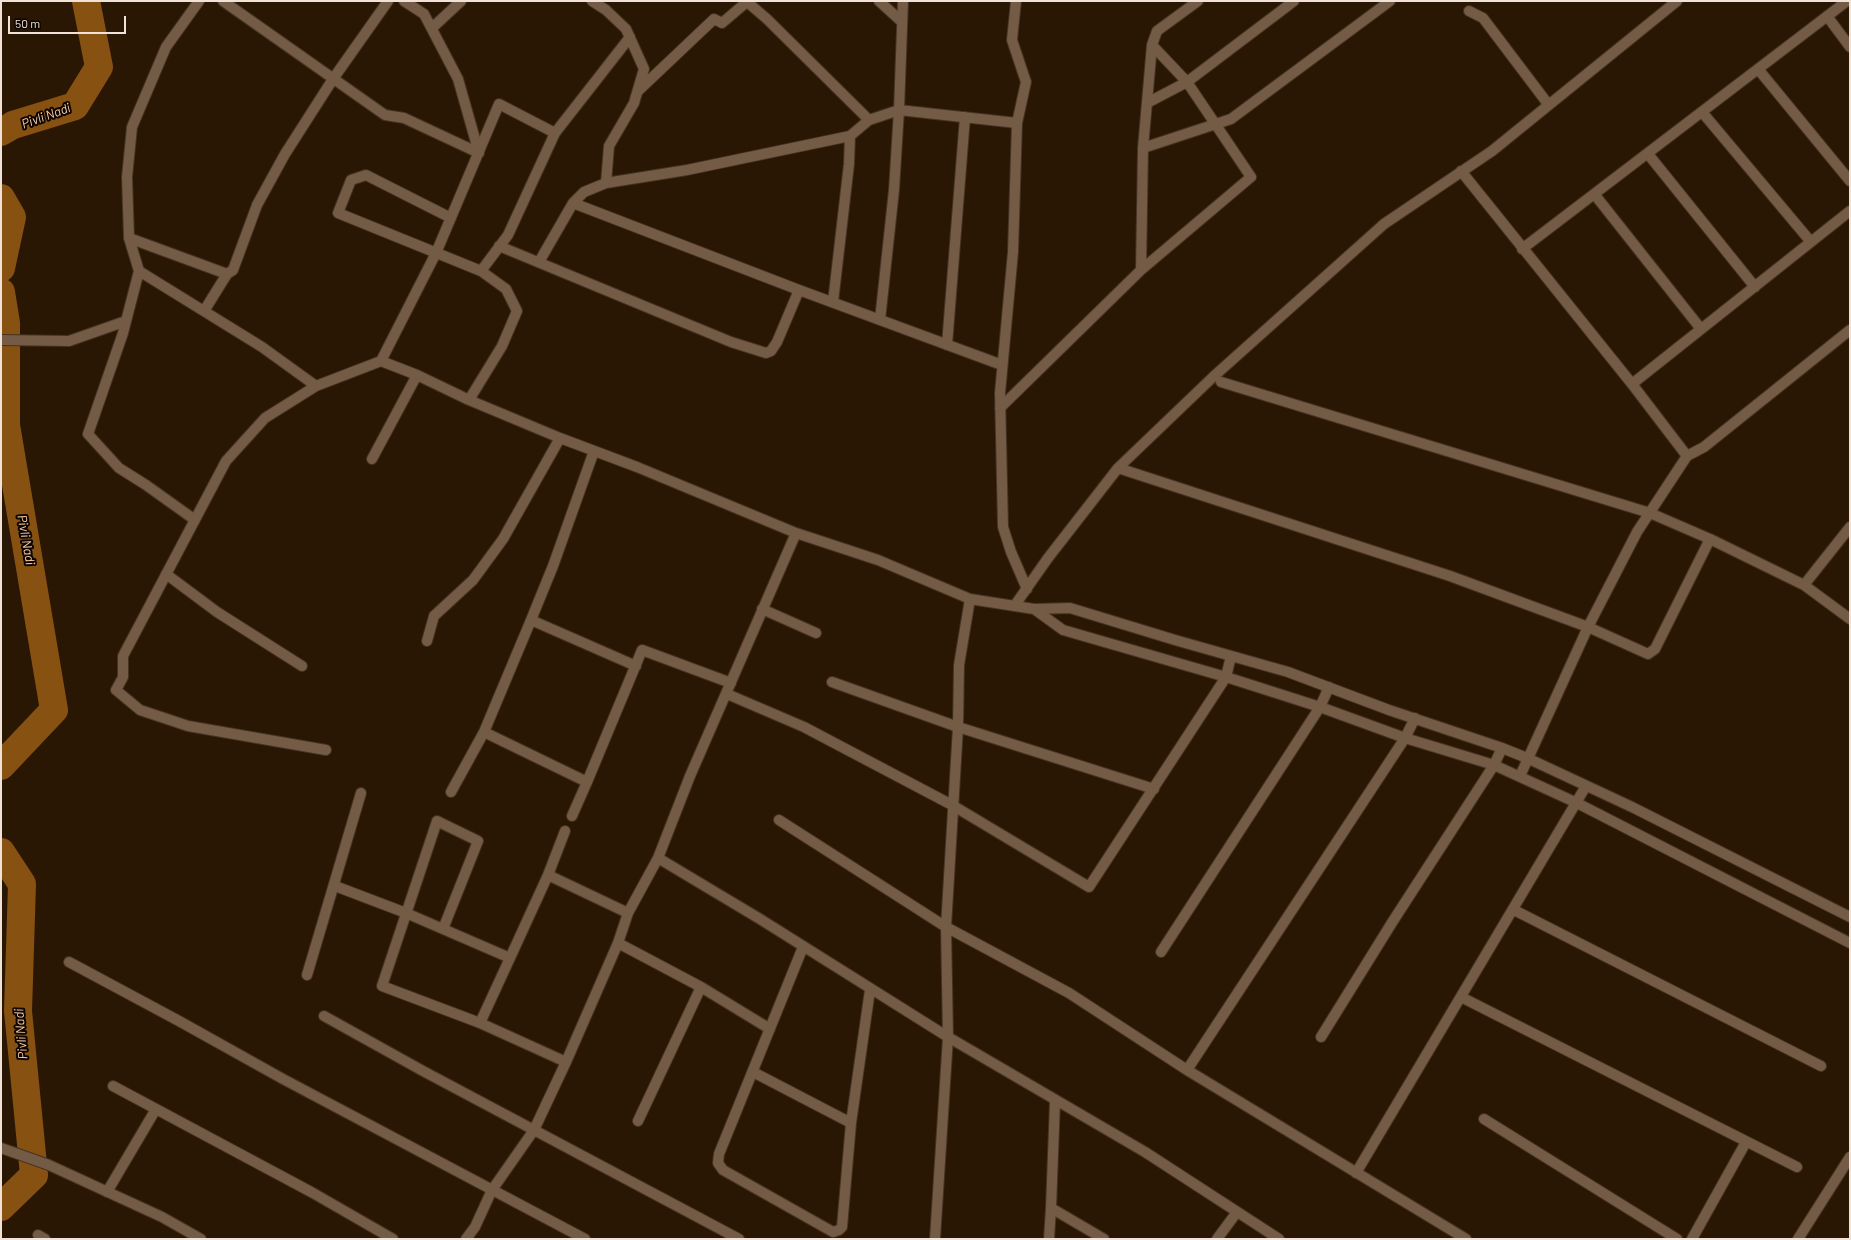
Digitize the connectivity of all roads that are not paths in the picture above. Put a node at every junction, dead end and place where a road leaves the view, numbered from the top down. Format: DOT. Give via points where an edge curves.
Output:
graph roads {
  1 [pos="199,1"];
  2 [pos="223,1"];
  3 [pos="388,1"];
  4 [pos="404,1"];
  5 [pos="461,1"];
  6 [pos="592,1"];
  7 [pos="747,1"];
  8 [pos="879,1"];
  9 [pos="903,1"];
  10 [pos="1016,1"];
  11 [pos="1198,1"];
  12 [pos="1294,1"];
  13 [pos="1390,1"];
  14 [pos="1677,1"];
  15 [pos="1847,1"];
  16 [pos="1469,11"];
  17 [pos="1827,16"];
  18 [pos="902,21"];
  19 [pos="432,28"];
  20 [pos="630,37"];
  21 [pos="1152,45"];
  22 [pos="1850,47"];
  23 [pos="1758,69"];
  24 [pos="333,79"];
  25 [pos="1187,82"];
  26 [pos="637,93"];
  27 [pos="1147,103"];
  28 [pos="1548,104"];
  29 [pos="900,110"];
  30 [pos="1702,112"];
  31 [pos="966,117"];
  32 [pos="870,120"];
  33 [pos="1017,123"];
  34 [pos="1214,124"];
  35 [pos="555,133"];
  36 [pos="850,136"];
  37 [pos="1143,148"];
  38 [pos="479,153"];
  39 [pos="1648,154"];
  40 [pos="1460,171"];
  41 [pos="1850,181"];
  42 [pos="606,183"];
  43 [pos="1595,194"];
  44 [pos="573,203"];
  45 [pos="1850,211"];
  46 [pos="451,218"];
  47 [pos="129,238"];
  48 [pos="1811,242"];
  49 [pos="499,246"];
  50 [pos="1522,249"];
  51 [pos="436,253"];
  52 [pos="539,262"];
  53 [pos="1141,270"];
  54 [pos="139,271"];
  55 [pos="481,271"];
  56 [pos="227,274"];
  57 [pos="1754,286"];
  58 [pos="800,290"];
  59 [pos="834,302"];
  60 [pos="204,311"];
  61 [pos="880,320"];
  62 [pos="126,321"];
  63 [pos="1701,329"];
  64 [pos="1850,330"];
  65 [pos="1,340"];
  66 [pos="947,345"];
  67 [pos="381,361"];
  68 [pos="1002,365"];
  69 [pos="417,375"];
  70 [pos="1221,382"];
  71 [pos="1632,384"];
  72 [pos="316,386"];
  73 [pos="469,400"];
  74 [pos="1000,408"];
  75 [pos="560,438"];
  76 [pos="594,451"];
  77 [pos="1687,456"];
  78 [pos="372,459"];
  79 [pos="1118,468"];
  80 [pos="1650,513"];
  81 [pos="195,520"];
  82 [pos="1850,527"];
  83 [pos="796,533"];
  84 [pos="1710,539"];
  85 [pos="166,574"];
  86 [pos="1804,585"];
  87 [pos="1027,589"];
  88 [pos="970,598"];
  89 [pos="1015,605"];
  90 [pos="762,609"];
  91 [pos="1034,609"];
  92 [pos="1850,619"];
  93 [pos="531,620"];
  94 [pos="1588,627"];
  95 [pos="816,633"];
  96 [pos="427,641"];
  97 [pos="1231,656"];
  98 [pos="302,666"];
  99 [pos="636,666"];
  100 [pos="1226,677"];
  101 [pos="832,682"];
  102 [pos="731,683"];
  103 [pos="1329,687"];
  104 [pos="726,694"];
  105 [pos="1320,707"];
  106 [pos="1415,718"];
  107 [pos="958,727"];
  108 [pos="484,732"];
  109 [pos="1405,738"];
  110 [pos="1502,748"];
  111 [pos="326,750"];
  112 [pos="1527,758"];
  113 [pos="1494,765"];
  114 [pos="1520,776"];
  115 [pos="587,782"];
  116 [pos="1586,786"];
  117 [pos="1154,789"];
  118 [pos="451,792"];
  119 [pos="361,793"];
  120 [pos="1576,803"];
  121 [pos="952,805"];
  122 [pos="572,816"];
  123 [pos="779,820"];
  124 [pos="565,831"];
  125 [pos="658,858"];
  126 [pos="548,875"];
  127 [pos="335,886"];
  128 [pos="1514,910"];
  129 [pos="406,913"];
  130 [pos="628,913"];
  131 [pos="1850,917"];
  132 [pos="946,927"];
  133 [pos="443,929"];
  134 [pos="618,943"];
  135 [pos="1850,943"];
  136 [pos="803,947"];
  137 [pos="1161,952"];
  138 [pos="510,958"];
  139 [pos="69,962"];
  140 [pos="308,975"];
  141 [pos="701,987"];
  142 [pos="870,990"];
  143 [pos="1461,997"];
  144 [pos="324,1016"];
  145 [pos="480,1023"];
  146 [pos="770,1029"];
  147 [pos="948,1037"];
  148 [pos="1321,1037"];
  149 [pos="566,1062"];
  150 [pos="1821,1066"];
  151 [pos="1186,1070"];
  152 [pos="753,1072"];
  153 [pos="113,1086"];
  154 [pos="1055,1101"];
  155 [pos="156,1109"];
  156 [pos="1484,1119"];
  157 [pos="638,1121"];
  158 [pos="851,1123"];
  159 [pos="534,1130"];
  160 [pos="1746,1142"];
  161 [pos="5,1149"];
  162 [pos="1850,1157"];
  163 [pos="1797,1167"];
  164 [pos="1356,1173"];
  165 [pos="492,1190"];
  166 [pos="107,1192"];
  167 [pos="1051,1208"];
  168 [pos="1237,1212"];
  169 [pos="201,1239"];
  170 [pos="393,1239"];
  171 [pos="466,1239"];
  172 [pos="585,1239"];
  173 [pos="739,1239"];
  174 [pos="935,1239"];
  175 [pos="1049,1239"];
  176 [pos="1102,1239"];
  177 [pos="1217,1239"];
  178 [pos="1279,1239"];
  179 [pos="1466,1239"];
  180 [pos="1677,1239"];
  181 [pos="1692,1239"];
  182 [pos="1798,1239"];
  1 -- 47 [label="street" via="166,47 132,127 127,177"];
  2 -- 24 [label="street"];
  3 -- 24 [label="street"];
  4 -- 19 [label="street" via="424,14"];
  5 -- 19 [label="street"];
  6 -- 20 [label="street" via="606,10 626,29"];
  7 -- 26 [label="street" via="722,23 714,19"];
  7 -- 32 [label="street"];
  8 -- 18 [label="street"];
  9 -- 18 [label="street"];
  10 -- 33 [label="street" via="1012,40 1026,82"];
  11 -- 21 [label="street" via="1157,31"];
  12 -- 25 [label="street"];
  13 -- 34 [label="street" via="1231,119"];
  14 -- 28 [label="street"];
  15 -- 17 [label="street"];
  16 -- 28 [label="street" via="1483,18"];
  17 -- 22 [label="street"];
  17 -- 23 [label="street"];
  18 -- 29 [label="street"];
  19 -- 38 [label="street" via="458,79"];
  20 -- 26 [label="street" via="644,69"];
  20 -- 35 [label="street"];
  21 -- 25 [label="street"];
  21 -- 27 [label="street"];
  23 -- 30 [label="street"];
  23 -- 41 [label="street"];
  24 -- 38 [label="street" via="385,115 404,118"];
  24 -- 56 [label="street" via="264,192 233,270"];
  25 -- 27 [label="street"];
  25 -- 34 [label="street"];
  26 -- 42 [label="street" via="634,103 609,146"];
  27 -- 37 [label="street"];
  28 -- 40 [label="street" via="1492,151"];
  29 -- 31 [label="street"];
  29 -- 32 [label="street"];
  29 -- 61 [label="street"];
  30 -- 39 [label="street"];
  30 -- 48 [label="street"];
  31 -- 33 [label="street"];
  31 -- 66 [label="street"];
  32 -- 36 [label="street"];
  33 -- 68 [label="street" via="1013,252"];
  34 -- 37 [label="street"];
  34 -- 53 [label="street" via="1251,176"];
  35 -- 38 [label="street" via="499,104"];
  35 -- 49 [label="street" via="508,235"];
  36 -- 42 [label="street" via="687,170"];
  36 -- 59 [label="street"];
  37 -- 53 [label="street"];
  38 -- 46 [label="street"];
  39 -- 43 [label="street"];
  39 -- 57 [label="street"];
  40 -- 50 [label="street"];
  40 -- 79 [label="street" via="1384,224 1213,377"];
  42 -- 44 [label="street" via="584,192"];
  43 -- 50 [label="street"];
  43 -- 63 [label="street"];
  44 -- 52 [label="street"];
  44 -- 58 [label="street"];
  45 -- 48 [label="street"];
  46 -- 51 [label="street"];
  46 -- 51 [label="street" via="366,175 351,180 338,213"];
  47 -- 54 [label="street"];
  47 -- 56 [label="street"];
  48 -- 57 [label="street"];
  49 -- 52 [label="street"];
  49 -- 55 [label="street"];
  50 -- 71 [label="street"];
  51 -- 55 [label="street"];
  51 -- 67 [label="street"];
  52 -- 58 [label="street" via="731,342 766,353 771,351 777,342"];
  53 -- 74 [label="street"];
  54 -- 60 [label="street"];
  54 -- 62 [label="street"];
  55 -- 73 [label="street" via="506,289 517,311 502,346"];
  56 -- 60 [label="street"];
  57 -- 63 [label="street"];
  58 -- 59 [label="street"];
  59 -- 61 [label="street"];
  60 -- 72 [label="street" via="262,347"];
  61 -- 66 [label="street"];
  62 -- 65 [label="street" via="69,341"];
  62 -- 81 [label="street" via="88,434 119,468 146,484"];
  63 -- 71 [label="street"];
  64 -- 77 [label="street" via="1704,447"];
  66 -- 68 [label="street"];
  67 -- 69 [label="street"];
  67 -- 72 [label="street"];
  68 -- 74 [label="street"];
  69 -- 73 [label="street"];
  69 -- 78 [label="street"];
  70 -- 80 [label="street"];
  71 -- 77 [label="street"];
  72 -- 81 [label="street" via="266,418 226,461"];
  73 -- 75 [label="street"];
  74 -- 87 [label="street" via="1003,527"];
  75 -- 76 [label="street"];
  75 -- 96 [label="street" via="503,539 473,580 434,616"];
  76 -- 83 [label="street"];
  76 -- 93 [label="street"];
  77 -- 80 [label="street"];
  79 -- 87 [label="street"];
  79 -- 94 [label="street" via="1450,576"];
  80 -- 84 [label="street"];
  80 -- 94 [label="street" via="1637,532"];
  81 -- 85 [label="street"];
  82 -- 86 [label="street"];
  83 -- 88 [label="street" via="878,560"];
  83 -- 90 [label="street"];
  84 -- 86 [label="street"];
  84 -- 94 [label="street" via="1656,649 1648,654"];
  85 -- 98 [label="street" via="217,612"];
  85 -- 111 [label="street" via="122,656 123,677 116,690 140,710 188,726"];
  86 -- 92 [label="street"];
  87 -- 89 [label="street"];
  88 -- 89 [label="street"];
  88 -- 107 [label="street" via="959,665"];
  89 -- 91 [label="street"];
  90 -- 95 [label="street"];
  90 -- 102 [label="street"];
  91 -- 97 [label="street" via="1070,608"];
  91 -- 100 [label="street" via="1063,630"];
  93 -- 99 [label="street"];
  93 -- 108 [label="street"];
  94 -- 112 [label="street"];
  97 -- 100 [label="street"];
  97 -- 103 [label="street"];
  99 -- 102 [label="street" via="642,650"];
  99 -- 115 [label="street"];
  100 -- 105 [label="street"];
  100 -- 117 [label="street"];
  101 -- 107 [label="street"];
  102 -- 104 [label="street"];
  103 -- 105 [label="street"];
  103 -- 106 [label="street"];
  104 -- 121 [label="street" via="804,726"];
  104 -- 125 [label="street"];
  105 -- 109 [label="street"];
  105 -- 137 [label="street"];
  106 -- 109 [label="street"];
  106 -- 110 [label="street"];
  107 -- 117 [label="street"];
  107 -- 121 [label="street"];
  108 -- 115 [label="street"];
  108 -- 118 [label="street"];
  109 -- 113 [label="street"];
  109 -- 151 [label="street"];
  110 -- 112 [label="street"];
  110 -- 113 [label="street"];
  112 -- 114 [label="street"];
  112 -- 116 [label="street"];
  113 -- 114 [label="street"];
  113 -- 148 [label="street" via="1405,901"];
  114 -- 120 [label="street"];
  115 -- 122 [label="street"];
  116 -- 120 [label="street"];
  116 -- 131 [label="street"];
  117 -- 121 [label="street" via="1089,887"];
  119 -- 127 [label="street"];
  120 -- 128 [label="street"];
  120 -- 135 [label="street"];
  121 -- 132 [label="street"];
  123 -- 132 [label="street"];
  124 -- 126 [label="street"];
  125 -- 130 [label="street"];
  125 -- 136 [label="street"];
  126 -- 130 [label="street"];
  126 -- 138 [label="street"];
  127 -- 129 [label="street"];
  127 -- 140 [label="street"];
  128 -- 143 [label="street"];
  128 -- 150 [label="street"];
  129 -- 133 [label="street"];
  129 -- 133 [label="street" via="437,821 478,841"];
  129 -- 145 [label="street" via="382,986"];
  130 -- 134 [label="street"];
  132 -- 147 [label="street"];
  132 -- 151 [label="street" via="1069,993"];
  133 -- 138 [label="street"];
  134 -- 141 [label="street"];
  134 -- 149 [label="street"];
  136 -- 142 [label="street"];
  136 -- 146 [label="street"];
  138 -- 145 [label="street"];
  139 -- 165 [label="street"];
  141 -- 146 [label="street"];
  141 -- 157 [label="street"];
  142 -- 147 [label="street"];
  142 -- 158 [label="street"];
  143 -- 160 [label="street"];
  143 -- 164 [label="street"];
  144 -- 159 [label="street"];
  145 -- 149 [label="street"];
  146 -- 152 [label="street"];
  147 -- 154 [label="street"];
  147 -- 174 [label="street"];
  149 -- 159 [label="street"];
  151 -- 164 [label="street"];
  152 -- 158 [label="street"];
  152 -- 158 [label="street" via="719,1154 718,1163 723,1170 833,1232 842,1227"];
  153 -- 155 [label="street"];
  154 -- 167 [label="street"];
  154 -- 168 [label="street" via="1145,1152"];
  155 -- 166 [label="street"];
  155 -- 170 [label="street"];
  156 -- 180 [label="street"];
  159 -- 165 [label="street"];
  159 -- 173 [label="street"];
  160 -- 163 [label="street"];
  160 -- 181 [label="street"];
  161 -- 166 [label="street" via="49,1165"];
  162 -- 182 [label="street"];
  164 -- 179 [label="street"];
  165 -- 171 [label="street" via="475,1228"];
  165 -- 172 [label="street"];
  166 -- 169 [label="street" via="162,1217"];
  167 -- 175 [label="street"];
  167 -- 176 [label="street"];
  168 -- 177 [label="street"];
  168 -- 178 [label="street"];
}
